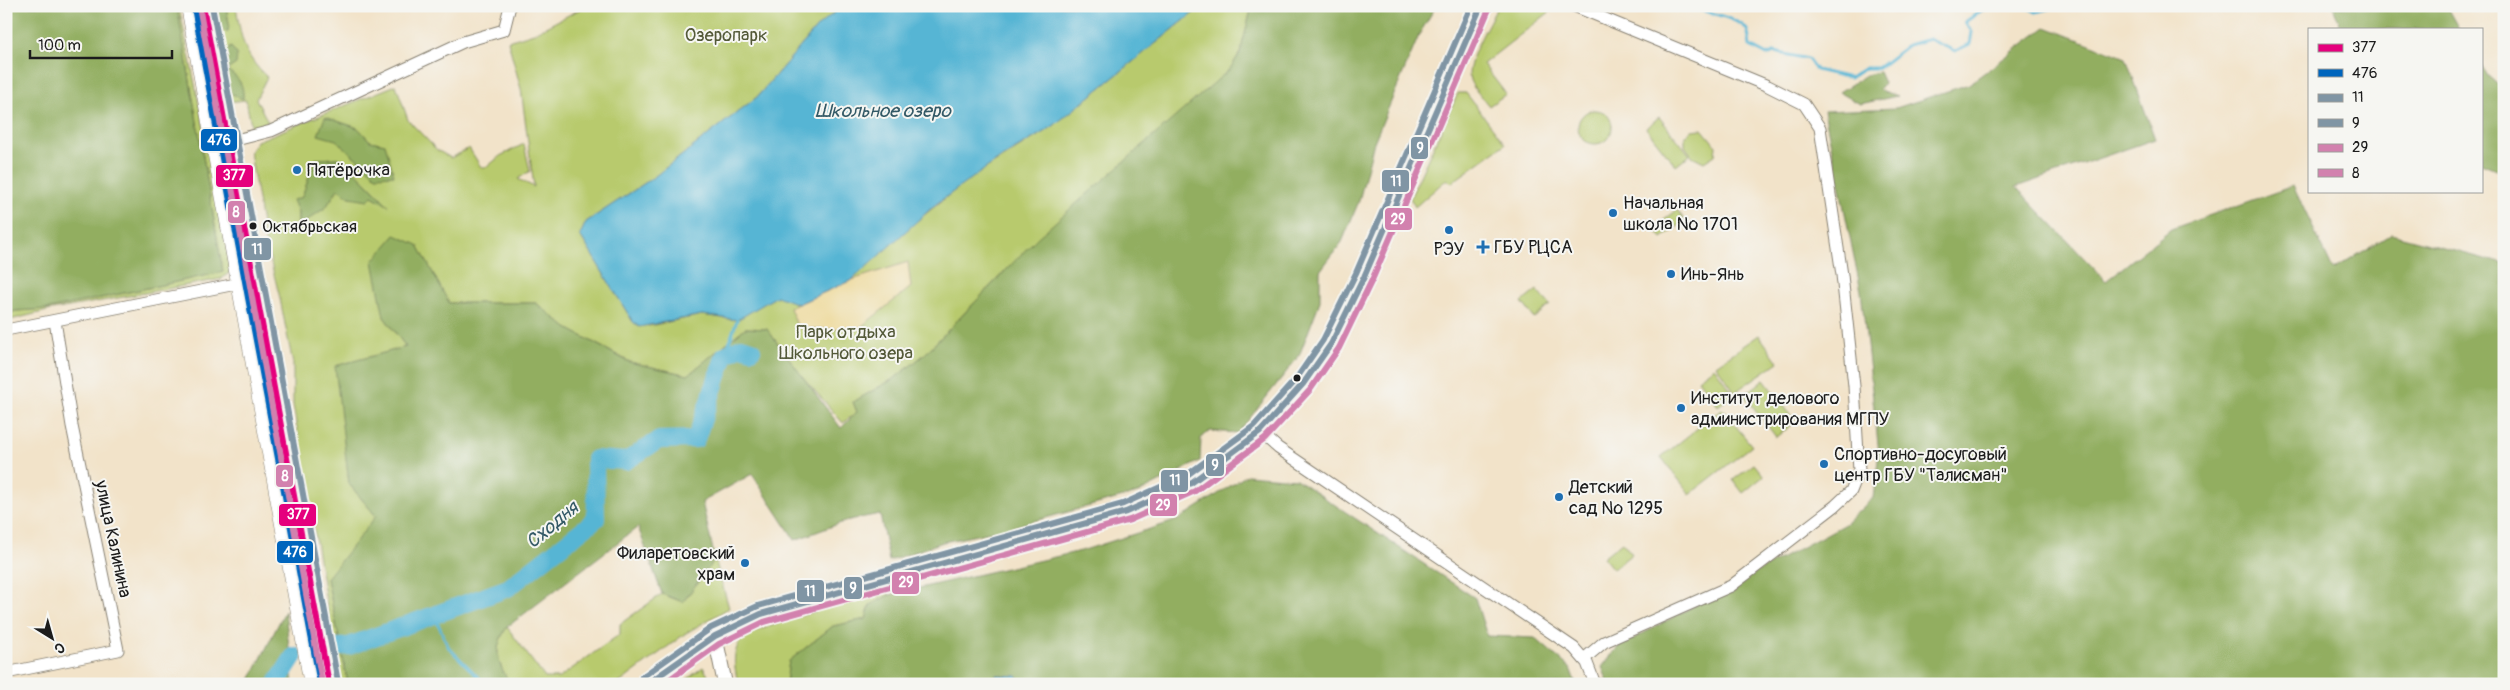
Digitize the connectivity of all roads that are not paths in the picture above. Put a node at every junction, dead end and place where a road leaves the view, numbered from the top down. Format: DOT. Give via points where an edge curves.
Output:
graph roads {
  1 [pos="190,6"];
  2 [pos="203,6"];
  3 [pos="510,6"];
  4 [pos="1481,6"];
  5 [pos="1574,6"];
  6 [pos="228,142"];
  7 [pos="241,282"];
  8 [pos="55,321"];
  9 [pos="6,330"];
  10 [pos="1260,432"];
  11 [pos="715,636"];
  12 [pos="1584,659"];
  13 [pos="6,673"];
  14 [pos="313,684"];
  15 [pos="329,684"];
  16 [pos="646,684"];
  17 [pos="725,684"];
  18 [pos="1596,684"];
  1 -- 7 [label="main road"];
  2 -- 6 [label="main road"];
  3 -- 6 [label="street" via="504,30 463,42 272,131"];
  4 -- 10 [label="street" via="1364,277 1331,344 1303,384"];
  5 -- 12 [label="street" via="1768,86 1804,104 1820,128 1842,275 1859,471 1851,491 1835,506 1731,586 1604,642"];
  6 -- 15 [label="main road"];
  7 -- 8 [label="street"];
  7 -- 14 [label="main road"];
  8 -- 9 [label="street"];
  8 -- 13 [label="street, улица Калинина" via="72,426 118,650"];
  10 -- 11 [label="street" via="1191,483 1126,512 761,614"];
  10 -- 12 [label="street" via="1278,448 1574,648"];
  11 -- 16 [label="street"];
  11 -- 17 [label="street"];
  12 -- 18 [label="street"];
}
